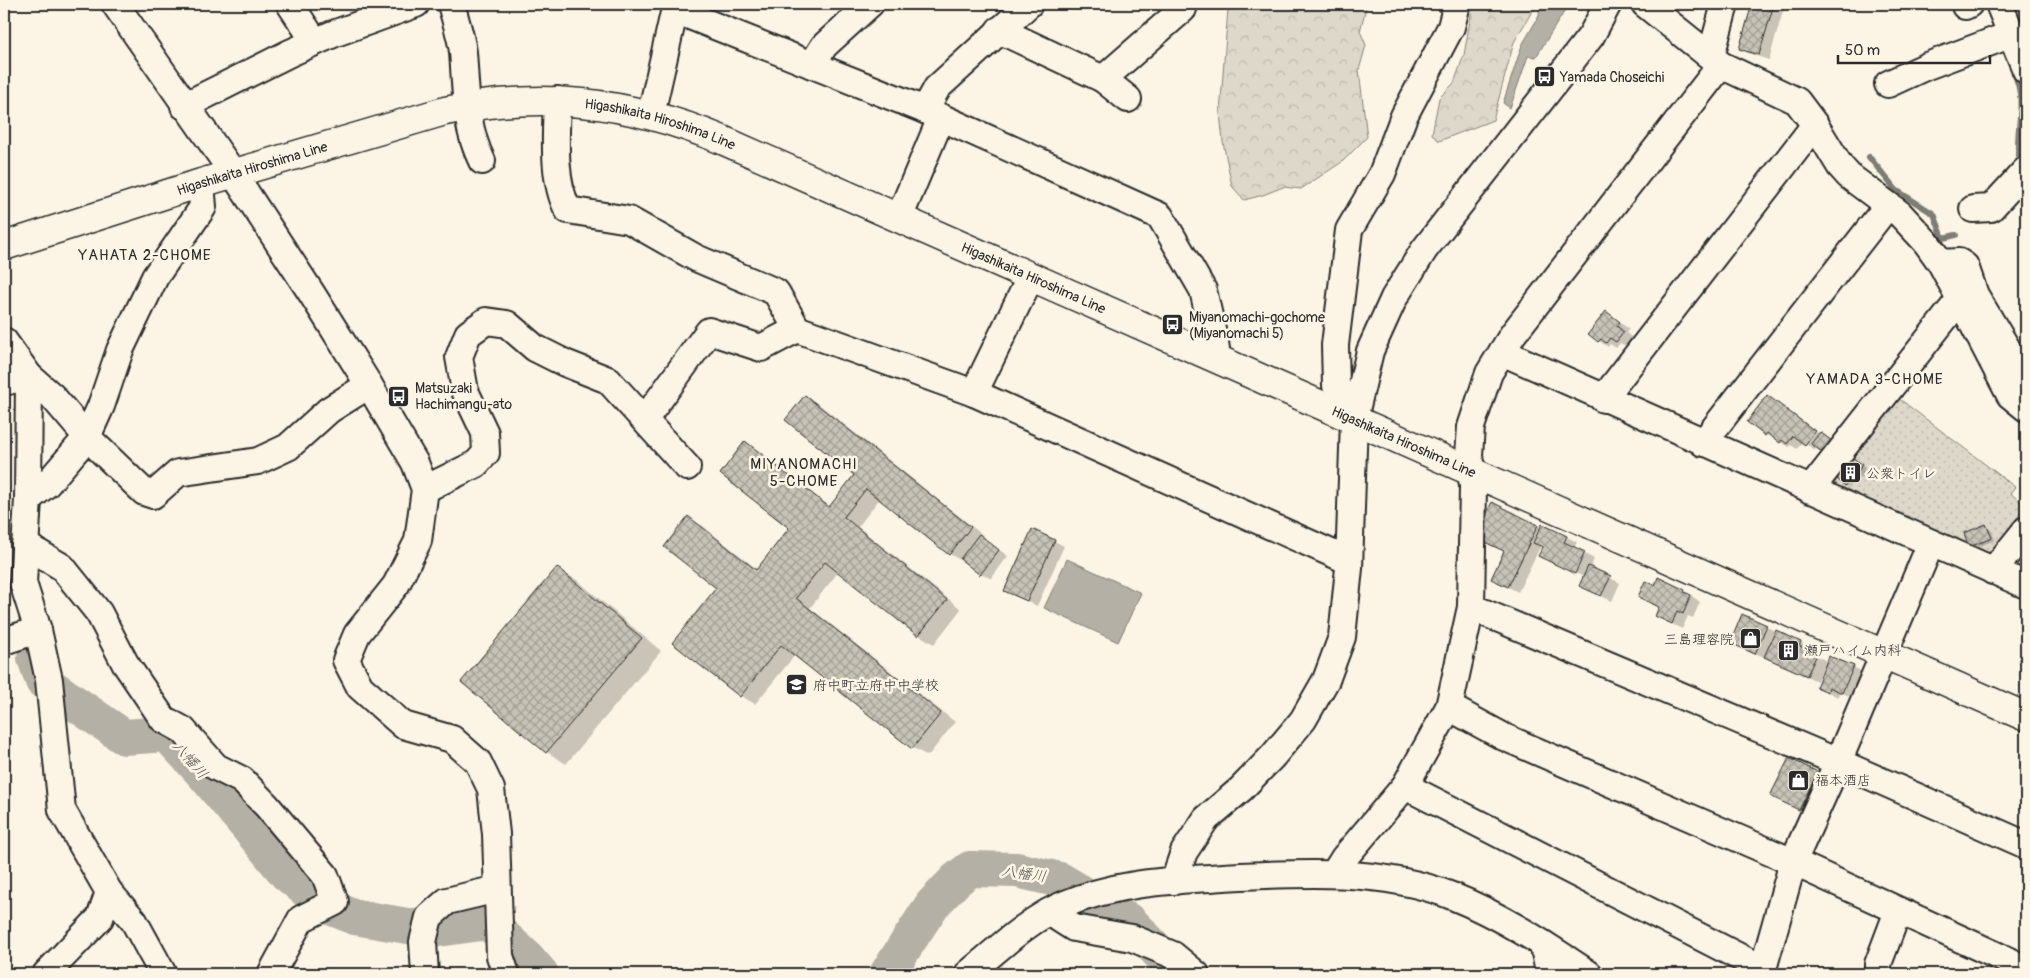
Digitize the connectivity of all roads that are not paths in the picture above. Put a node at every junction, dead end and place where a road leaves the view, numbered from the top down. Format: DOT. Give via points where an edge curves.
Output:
graph roads {
  1 [pos="115,4"];
  2 [pos="290,4"];
  3 [pos="416,4"];
  4 [pos="450,4"];
  5 [pos="870,4"];
  6 [pos="1029,4"];
  7 [pos="1184,4"];
  8 [pos="1457,4"];
  9 [pos="1608,4"];
  10 [pos="1645,4"];
  11 [pos="1725,4"];
  12 [pos="1999,4"];
  13 [pos="675,7"];
  14 [pos="380,10"];
  15 [pos="999,30"];
  16 [pos="2004,37"];
  17 [pos="315,42"];
  18 [pos="1716,60"];
  19 [pos="812,65"];
  20 [pos="2026,70"];
  21 [pos="1103,79"];
  22 [pos="1888,84"];
  23 [pos="1128,99"];
  24 [pos="556,100"];
  25 [pos="184,106"];
  26 [pos="466,106"];
  27 [pos="651,114"];
  28 [pos="933,114"];
  29 [pos="1816,125"];
  30 [pos="482,161"];
  31 [pos="232,173"];
  32 [pos="2021,176"];
  33 [pos="201,183"];
  34 [pos="1888,205"];
  35 [pos="1973,209"];
  36 [pos="899,218"];
  37 [pos="4,246"];
  38 [pos="1940,263"];
  39 [pos="1031,276"];
  40 [pos="1960,299"];
  41 [pos="797,329"];
  42 [pos="4,341"];
  43 [pos="1502,352"];
  44 [pos="1217,357"];
  45 [pos="29,376"];
  46 [pos="2026,380"];
  47 [pos="4,382"];
  48 [pos="369,385"];
  49 [pos="974,394"];
  50 [pos="1603,398"];
  51 [pos="2026,408"];
  52 [pos="645,419"];
  53 [pos="1354,419"];
  54 [pos="87,437"];
  55 [pos="1703,443"];
  56 [pos="687,467"];
  57 [pos="1472,471"];
  58 [pos="425,489"];
  59 [pos="1810,490"];
  60 [pos="28,499"];
  61 [pos="2026,530"];
  62 [pos="1931,544"];
  63 [pos="25,545"];
  64 [pos="1350,561"];
  65 [pos="1993,571"];
  66 [pos="2026,585"];
  67 [pos="1471,607"];
  68 [pos="38,630"];
  69 [pos="4,641"];
  70 [pos="1883,654"];
  71 [pos="1449,707"];
  72 [pos="2026,717"];
  73 [pos="1838,762"];
  74 [pos="1405,786"];
  75 [pos="2026,845"];
  76 [pos="1793,862"];
  77 [pos="1334,874"];
  78 [pos="1174,881"];
  79 [pos="496,889"];
  80 [pos="109,892"];
  81 [pos="1898,911"];
  82 [pos="1049,912"];
  83 [pos="1543,944"];
  84 [pos="1763,972"];
  85 [pos="46,974"];
  86 [pos="164,974"];
  87 [pos="271,974"];
  88 [pos="426,974"];
  89 [pos="506,974"];
  90 [pos="968,974"];
  91 [pos="1196,974"];
  92 [pos="1552,974"];
  93 [pos="1590,974"];
  94 [pos="1878,974"];
  95 [pos="2026,974"];
  1 -- 25 [label="street"];
  2 -- 17 [label="street"];
  3 -- 14 [label="street"];
  4 -- 26 [label="street" via="462,50"];
  5 -- 19 [label="street" via="824,46"];
  6 -- 15 [label="street"];
  7 -- 21 [label="street" via="1183,9"];
  8 -- 53 [label="street" via="1451,27 1404,116 1382,174 1349,230 1335,345 1336,386"];
  9 -- 53 [label="street" via="1591,36 1424,250 1394,298 1370,351"];
  10 -- 18 [label="street"];
  11 -- 18 [label="street"];
  12 -- 16 [label="street"];
  13 -- 19 [label="street"];
  13 -- 27 [label="street"];
  14 -- 17 [label="street"];
  15 -- 21 [label="street"];
  15 -- 28 [label="street" via="936,88"];
  16 -- 20 [label="street"];
  16 -- 22 [label="street"];
  17 -- 25 [label="street"];
  18 -- 29 [label="street" via="1793,98"];
  18 -- 43 [label="street"];
  19 -- 28 [label="street"];
  21 -- 23 [label="street"];
  24 -- 26 [label="main road, Higashikaita Hiroshima Line"];
  24 -- 27 [label="main road, Higashikaita Hiroshima Line"];
  24 -- 41 [label="street" via="556,156 561,198 568,210 630,220 696,258 776,292"];
  25 -- 31 [label="street"];
  26 -- 30 [label="street" via="475,147"];
  26 -- 31 [label="main road, Higashikaita Hiroshima Line"];
  27 -- 36 [label="main road, Higashikaita Hiroshima Line" via="720,139"];
  28 -- 36 [label="street"];
  28 -- 44 [label="street" via="1160,216 1203,290"];
  29 -- 34 [label="street" via="1840,166"];
  29 -- 50 [label="street"];
  31 -- 33 [label="main road, Higashikaita Hiroshima Line"];
  31 -- 48 [label="street"];
  32 -- 35 [label="street" via="1991,208"];
  33 -- 37 [label="main road, Higashikaita Hiroshima Line"];
  33 -- 54 [label="street" via="203,207 154,276 120,350"];
  34 -- 38 [label="street" via="1914,228"];
  34 -- 55 [label="street"];
  36 -- 39 [label="main road, Higashikaita Hiroshima Line"];
  38 -- 40 [label="street"];
  38 -- 46 [label="street" via="1959,262 1965,266 1975,295"];
  39 -- 44 [label="main road, Higashikaita Hiroshima Line"];
  39 -- 49 [label="street"];
  40 -- 51 [label="street" via="2010,395"];
  40 -- 59 [label="street"];
  41 -- 49 [label="street"];
  41 -- 52 [label="street" via="761,348 709,332"];
  42 -- 45 [label="street"];
  43 -- 50 [label="street"];
  43 -- 57 [label="street" via="1489,373 1471,427 1469,455"];
  44 -- 53 [label="main road, Higashikaita Hiroshima Line"];
  45 -- 47 [label="street"];
  45 -- 54 [label="street" via="52,396"];
  45 -- 60 [label="street"];
  48 -- 54 [label="street" via="330,410 288,447 258,461 178,473 153,495 144,492"];
  48 -- 58 [label="street" via="415,463"];
  49 -- 64 [label="street"];
  50 -- 55 [label="street"];
  52 -- 56 [label="street"];
  52 -- 58 [label="street" via="608,380 535,348 507,324 486,321 468,334 459,357 465,391 485,433 486,453 476,464"];
  53 -- 57 [label="main road, Higashikaita Hiroshima Line"];
  53 -- 64 [label="street"];
  54 -- 60 [label="street" via="47,484"];
  55 -- 59 [label="street"];
  57 -- 67 [label="street"];
  57 -- 70 [label="main road, Higashikaita Hiroshima Line"];
  58 -- 79 [label="street" via="418,541 396,584 357,634 346,660 360,687 403,725 452,739 478,762 491,789 496,834"];
  59 -- 62 [label="street"];
  60 -- 63 [label="street"];
  61 -- 65 [label="street"];
  62 -- 65 [label="street"];
  62 -- 70 [label="street"];
  63 -- 68 [label="street" via="23,582"];
  63 -- 87 [label="street" via="62,567 99,613 125,663 163,719 183,730 216,766 242,780 325,875 335,902 301,919"];
  64 -- 78 [label="street" via="1342,637 1326,680 1303,720 1273,756 1206,819 1184,852"];
  65 -- 66 [label="street"];
  67 -- 71 [label="street"];
  67 -- 73 [label="street"];
  68 -- 69 [label="street"];
  68 -- 80 [label="street" via="50,680 62,810"];
  70 -- 72 [label="main road, Higashikaita Hiroshima Line"];
  70 -- 73 [label="street"];
  71 -- 74 [label="street"];
  71 -- 76 [label="street" via="1504,736"];
  73 -- 75 [label="street"];
  73 -- 76 [label="street"];
  74 -- 77 [label="street"];
  74 -- 84 [label="street"];
  76 -- 81 [label="street"];
  76 -- 84 [label="street"];
  77 -- 78 [label="street"];
  77 -- 83 [label="street" via="1388,880 1445,894"];
  78 -- 82 [label="street" via="1136,883 1100,891"];
  79 -- 88 [label="street" via="447,901 429,917 423,942"];
  79 -- 89 [label="street" via="500,956"];
  80 -- 85 [label="street" via="100,918"];
  80 -- 86 [label="street" via="134,922"];
  81 -- 94 [label="street" via="1878,964"];
  81 -- 95 [label="street" via="2024,968"];
  82 -- 90 [label="street"];
  82 -- 91 [label="street" via="1074,928 1132,938 1173,955"];
  83 -- 92 [label="street"];
  83 -- 93 [label="street"];
}
